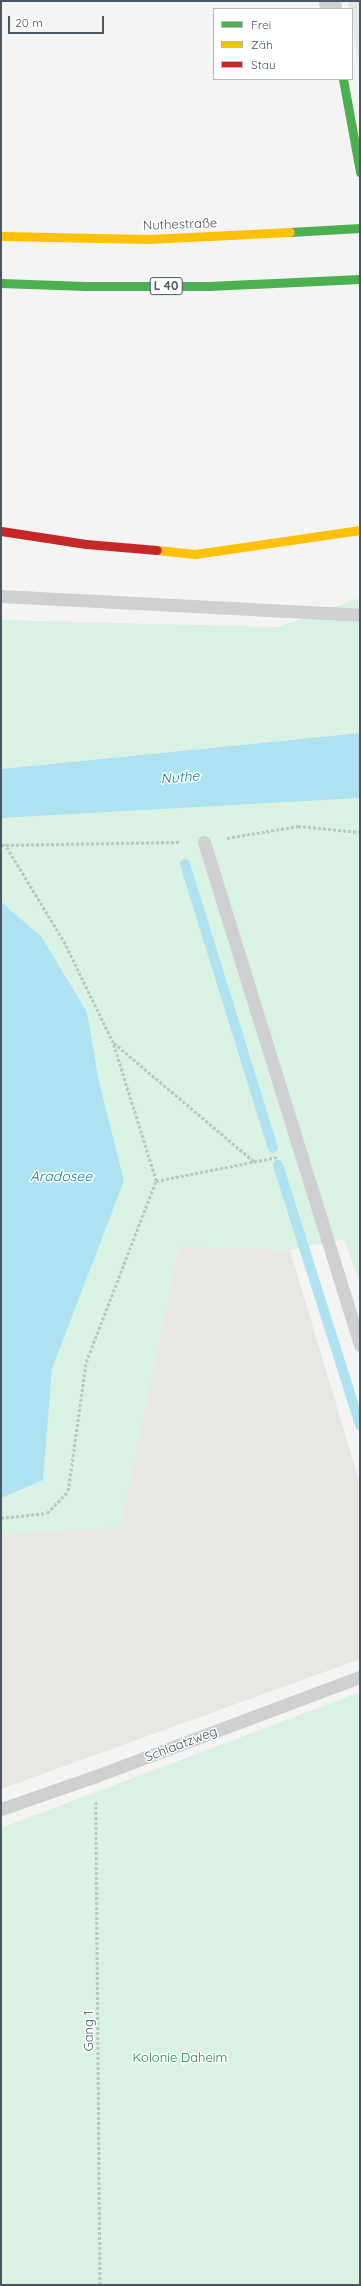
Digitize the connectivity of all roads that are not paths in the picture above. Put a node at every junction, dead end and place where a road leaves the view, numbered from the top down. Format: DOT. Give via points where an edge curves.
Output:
graph roads {
  1 [pos="343,80"];
  2 [pos="360,172"];
  3 [pos="360,228"];
  4 [pos="1,236"];
  5 [pos="360,279"];
  6 [pos="1,283"];
  7 [pos="360,530"];
  8 [pos="1,531"];
  9 [pos="1,596"];
  10 [pos="360,615"];
  11 [pos="204,842"];
  12 [pos="360,1345"];
  13 [pos="360,1677"];
  14 [pos="1,1809"];
  1 -- 2 [label="main road"];
  3 -- 4 [label="main road, Nuthestraße" via="148,239"];
  5 -- 6 [label="main road, L 40" via="186,286"];
  7 -- 8 [label="main road" via="195,554 86,544"];
  9 -- 10 [label="lane"];
  11 -- 12 [label="lane"];
  13 -- 14 [label="lane, Schlaatzweg"];
}
